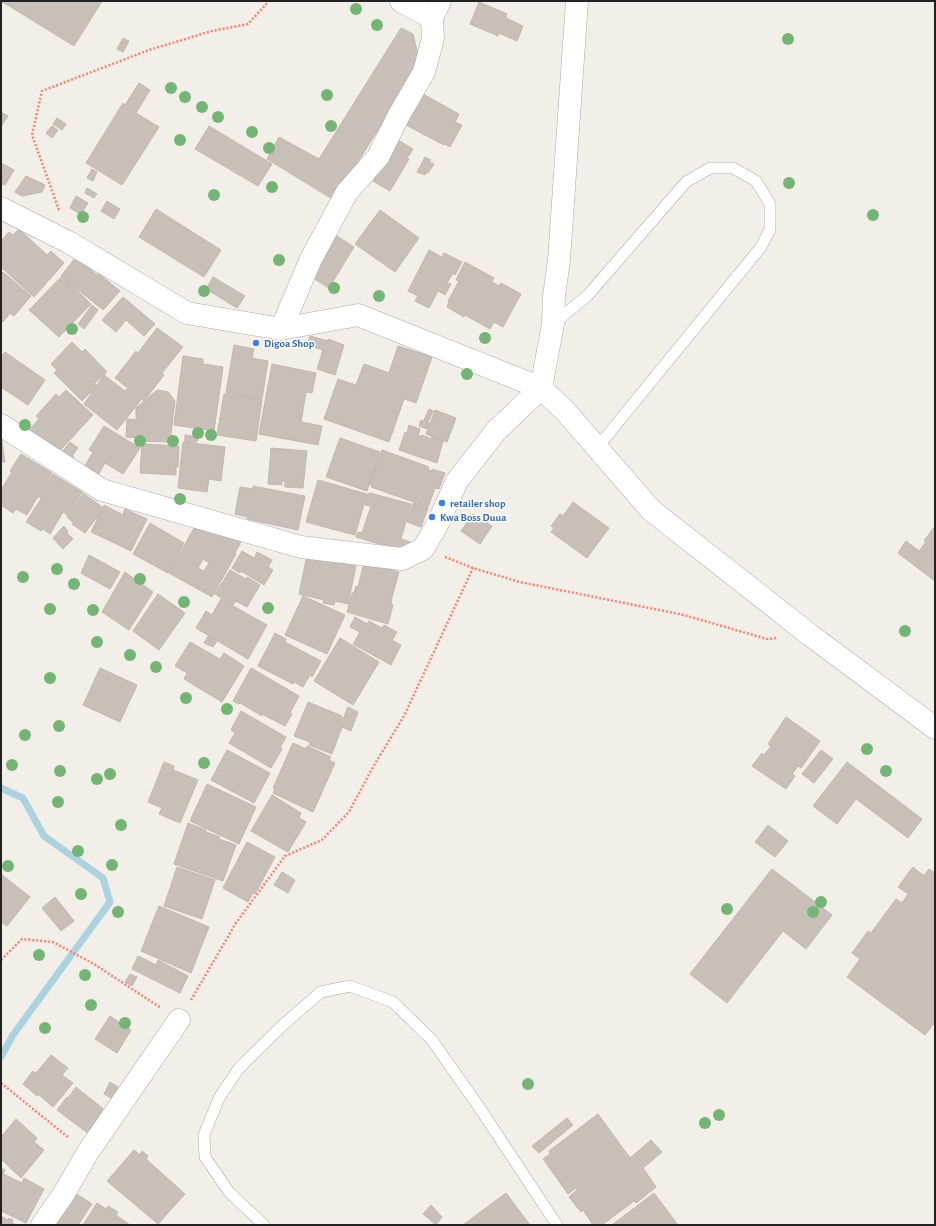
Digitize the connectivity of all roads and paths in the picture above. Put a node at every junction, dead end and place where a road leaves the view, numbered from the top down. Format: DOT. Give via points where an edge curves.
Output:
graph roads {
  1 [pos="269,1"];
  2 [pos="401,1"];
  3 [pos="577,1"];
  4 [pos="436,9"];
  5 [pos="1,208"];
  6 [pos="70,243"];
  7 [pos="553,324"];
  8 [pos="281,329"];
  9 [pos="541,388"];
  10 [pos="1,425"];
  11 [pos="597,448"];
  12 [pos="423,549"];
  13 [pos="473,568"];
  14 [pos="810,635"];
  15 [pos="935,728"];
  16 [pos="1,960"];
  17 [pos="179,1020"];
  18 [pos="1,1083"];
  19 [pos="88,1152"];
  20 [pos="42,1225"];
  21 [pos="264,1225"];
  22 [pos="557,1225"];
  1 -- 6 [label="path" via="248,24 212,31 149,50 42,91 32,135"];
  2 -- 4 [label="street"];
  3 -- 7 [label="street"];
  4 -- 8 [label="street" via="433,38 424,72 378,157 347,192 311,259"];
  5 -- 6 [label="street"];
  6 -- 8 [label="street" via="187,313"];
  7 -- 9 [label="street"];
  7 -- 11 [label="lane" via="588,295 686,182 710,168 733,168 756,181 770,204 770,230 761,247"];
  8 -- 9 [label="street" via="358,315"];
  9 -- 11 [label="street"];
  9 -- 12 [label="street" via="496,431 457,481"];
  10 -- 12 [label="street" via="102,490 301,547 402,559"];
  11 -- 14 [label="street" via="651,510"];
  12 -- 13 [label="path"];
  13 -- 14 [label="path" via="520,582 684,615 767,639"];
  13 -- 17 [label="path" via="404,716 349,812 322,840 285,856 236,923"];
  14 -- 15 [label="street"];
  16 -- 17 [label="path" via="22,939 53,942 94,964"];
  17 -- 19 [label="street"];
  18 -- 19 [label="path"];
  19 -- 20 [label="street"];
  21 -- 22 [label="lane" via="229,1192 205,1158 204,1135 219,1098 239,1068 321,992 350,986 393,1002 432,1040"];
}
